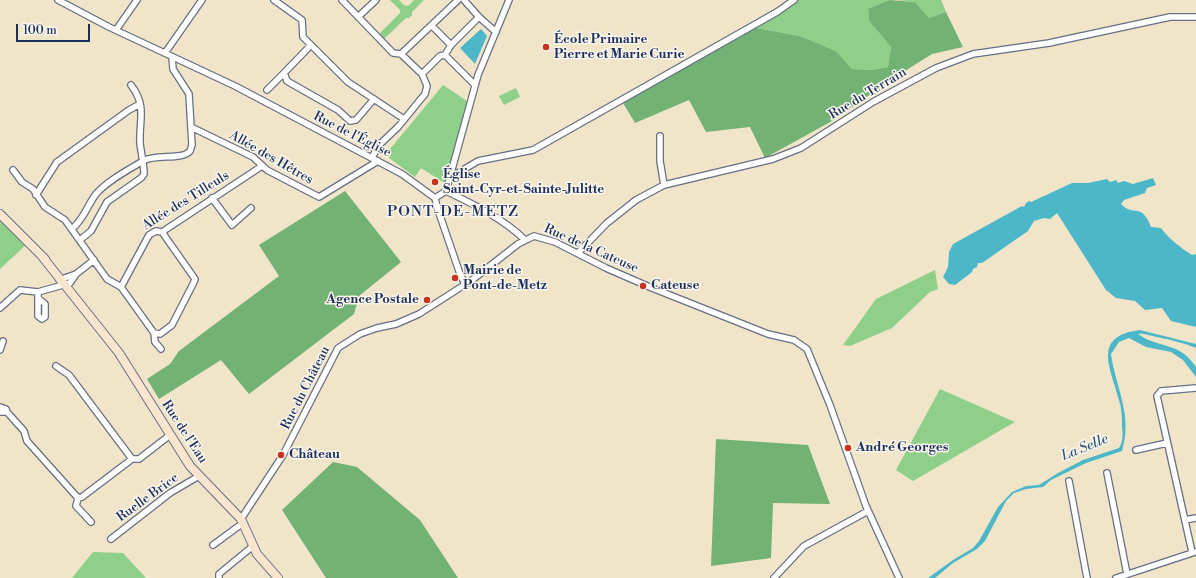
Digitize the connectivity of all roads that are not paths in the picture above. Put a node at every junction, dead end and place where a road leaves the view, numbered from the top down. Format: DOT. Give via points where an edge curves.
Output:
graph roads {
  1 [pos="58,0"];
  2 [pos="137,0"];
  3 [pos="202,0"];
  4 [pos="274,0"];
  5 [pos="342,0"];
  6 [pos="376,0"];
  7 [pos="458,0"];
  8 [pos="464,0"];
  9 [pos="509,0"];
  10 [pos="794,0"];
  11 [pos="125,17"];
  12 [pos="358,17"];
  13 [pos="479,17"];
  14 [pos="1196,18"];
  15 [pos="432,26"];
  16 [pos="116,30"];
  17 [pos="496,32"];
  18 [pos="126,35"];
  19 [pos="451,45"];
  20 [pos="311,46"];
  21 [pos="165,54"];
  22 [pos="401,54"];
  23 [pos="445,55"];
  24 [pos="172,57"];
  25 [pos="284,73"];
  26 [pos="422,74"];
  27 [pos="476,84"];
  28 [pos="131,85"];
  29 [pos="268,90"];
  30 [pos="374,99"];
  31 [pos="140,104"];
  32 [pos="404,118"];
  33 [pos="191,127"];
  34 [pos="660,136"];
  35 [pos="372,158"];
  36 [pos="143,161"];
  37 [pos="378,162"];
  38 [pos="262,166"];
  39 [pos="14,170"];
  40 [pos="451,177"];
  41 [pos="664,185"];
  42 [pos="446,191"];
  43 [pos="36,195"];
  44 [pos="212,198"];
  45 [pos="436,198"];
  46 [pos="251,208"];
  47 [pos="0,214"];
  48 [pos="72,229"];
  49 [pos="162,232"];
  50 [pos="80,240"];
  51 [pos="525,240"];
  52 [pos="578,253"];
  53 [pos="94,260"];
  54 [pos="65,281"];
  55 [pos="466,284"];
  56 [pos="121,287"];
  57 [pos="38,292"];
  58 [pos="38,298"];
  59 [pos="0,308"];
  60 [pos="154,333"];
  61 [pos="4,341"];
  62 [pos="161,349"];
  63 [pos="0,350"];
  64 [pos="56,366"];
  65 [pos="1196,388"];
  66 [pos="0,407"];
  67 [pos="0,412"];
  68 [pos="7,412"];
  69 [pos="170,435"];
  70 [pos="1167,443"];
  71 [pos="1136,450"];
  72 [pos="132,458"];
  73 [pos="1107,473"];
  74 [pos="199,476"];
  75 [pos="1069,481"];
  76 [pos="78,498"];
  77 [pos="868,511"];
  78 [pos="1196,518"];
  79 [pos="1185,520"];
  80 [pos="242,521"];
  81 [pos="91,522"];
  82 [pos="110,539"];
  83 [pos="213,545"];
  84 [pos="253,546"];
  85 [pos="1194,552"];
  86 [pos="1127,574"];
  87 [pos="219,578"];
  88 [pos="278,578"];
  89 [pos="774,578"];
  90 [pos="898,578"];
  91 [pos="1087,578"];
  92 [pos="1116,578"];
  1 -- 16 [label="street, Rue de l'Église"];
  2 -- 11 [label="street"];
  3 -- 21 [label="street"];
  4 -- 20 [label="street" via="302,20 302,37"];
  5 -- 12 [label="street"];
  6 -- 12 [label="street"];
  7 -- 15 [label="street"];
  8 -- 13 [label="street"];
  9 -- 17 [label="street"];
  10 -- 40 [label="street" via="533,150 478,161"];
  11 -- 16 [label="street"];
  11 -- 18 [label="street"];
  12 -- 22 [label="street" via="393,53"];
  13 -- 17 [label="street"];
  13 -- 19 [label="street"];
  14 -- 41 [label="street, Rue du Terrain" via="1170,17 1049,43 973,54 936,68 873,102 801,148 773,159"];
  15 -- 19 [label="street"];
  15 -- 22 [label="street"];
  16 -- 18 [label="street, Rue de l'Église"];
  17 -- 27 [label="street"];
  18 -- 21 [label="street, Rue de l'Église"];
  19 -- 23 [label="street"];
  20 -- 25 [label="street"];
  20 -- 30 [label="street" via="348,82"];
  21 -- 24 [label="street, Rue de l'Église"];
  22 -- 26 [label="street"];
  23 -- 26 [label="street" via="440,56"];
  23 -- 27 [label="street"];
  24 -- 33 [label="street" via="173,69 189,94"];
  24 -- 35 [label="street, Rue de l'Église" via="235,86"];
  25 -- 29 [label="street"];
  25 -- 30 [label="street" via="287,81 338,110 350,121 356,120"];
  26 -- 32 [label="street" via="427,86 425,94"];
  27 -- 40 [label="street"];
  28 -- 31 [label="street" via="139,96"];
  30 -- 32 [label="street"];
  31 -- 36 [label="street"];
  31 -- 43 [label="street" via="59,159"];
  32 -- 35 [label="street" via="378,146"];
  33 -- 36 [label="street" via="192,145 187,154 154,156"];
  33 -- 38 [label="street, Allée des Hêtres" via="253,157"];
  34 -- 41 [label="street" via="660,161"];
  35 -- 37 [label="street, Rue de l'Église"];
  36 -- 48 [label="street" via="98,192 83,219"];
  36 -- 50 [label="street" via="143,176 107,202 91,231"];
  37 -- 38 [label="street, Allée des Hêtres" via="319,197"];
  37 -- 45 [label="street, Rue de l'Église" via="402,174"];
  38 -- 44 [label="street, Allée des Tilleuls"];
  39 -- 43 [label="street"];
  40 -- 42 [label="street"];
  41 -- 52 [label="street, Rue du Terrain" via="636,200"];
  42 -- 45 [label="street"];
  42 -- 51 [label="street, Rue de la Cateuse" via="514,229"];
  43 -- 48 [label="street" via="45,207 62,218"];
  44 -- 46 [label="street" via="232,225"];
  44 -- 49 [label="street, Allée des Tilleuls"];
  45 -- 55 [label="street" via="460,274"];
  47 -- 54 [label="street, Rue de l'Eau"];
  48 -- 50 [label="street"];
  49 -- 56 [label="street, Allée des Tilleuls" via="156,231 146,238"];
  49 -- 60 [label="street" via="195,279 172,325 160,334"];
  50 -- 53 [label="street"];
  51 -- 52 [label="street, Rue de la Cateuse" via="539,237"];
  51 -- 55 [label="street, Rue du Château"];
  52 -- 77 [label="street, Rue de la Cateuse" via="652,288 768,334 802,344 815,366"];
  53 -- 54 [label="street"];
  53 -- 56 [label="street" via="108,281"];
  54 -- 57 [label="street"];
  54 -- 69 [label="street, Rue de l'Eau" via="125,362"];
  55 -- 80 [label="street, Rue du Château" via="419,314 402,322 366,332 338,348 284,455"];
  56 -- 60 [label="street"];
  57 -- 58 [label="street"];
  57 -- 59 [label="street" via="20,290"];
  60 -- 62 [label="street" via="155,342"];
  61 -- 63 [label="street"];
  64 -- 72 [label="street" via="68,375"];
  65 -- 70 [label="street" via="1161,390 1158,393"];
  66 -- 68 [label="street"];
  67 -- 68 [label="street"];
  68 -- 76 [label="street" via="24,430 27,441"];
  69 -- 72 [label="street" via="139,459"];
  69 -- 74 [label="street, Rue de l'Eau"];
  70 -- 71 [label="street"];
  70 -- 79 [label="street"];
  72 -- 76 [label="street"];
  73 -- 86 [label="street"];
  74 -- 80 [label="street, Rue de l'Eau"];
  74 -- 82 [label="street, Ruelle Brice" via="170,493"];
  75 -- 91 [label="street"];
  76 -- 81 [label="street" via="76,506"];
  77 -- 89 [label="street" via="804,546"];
  77 -- 90 [label="street"];
  78 -- 79 [label="street"];
  79 -- 85 [label="street"];
  80 -- 83 [label="street, Rue du Château"];
  80 -- 84 [label="street, Rue de l'Eau"];
  84 -- 87 [label="street" via="219,574"];
  84 -- 88 [label="street, Rue de l'Eau"];
  85 -- 86 [label="street"];
  86 -- 92 [label="street"];
}
